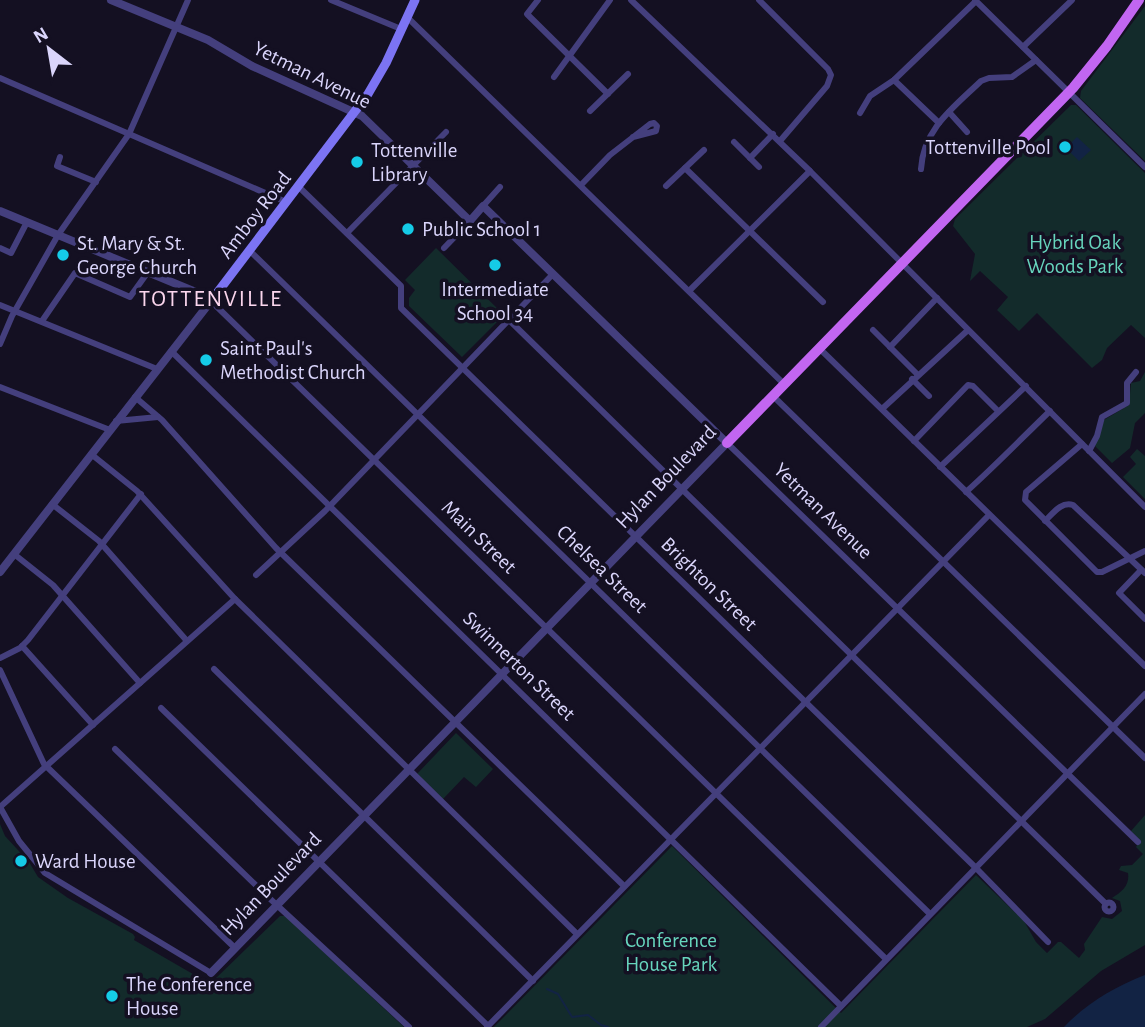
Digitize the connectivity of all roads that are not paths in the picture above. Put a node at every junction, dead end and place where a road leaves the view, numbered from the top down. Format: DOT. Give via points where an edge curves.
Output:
graph roads {
  1 [pos="111,0"];
  2 [pos="188,0"];
  3 [pos="331,0"];
  4 [pos="415,0"];
  5 [pos="538,0"];
  6 [pos="610,0"];
  7 [pos="631,0"];
  8 [pos="759,0"];
  9 [pos="1072,0"];
  10 [pos="1139,0"];
  11 [pos="976,1"];
  12 [pos="407,17"];
  13 [pos="176,27"];
  14 [pos="401,29"];
  15 [pos="1023,47"];
  16 [pos="569,55"];
  17 [pos="1035,60"];
  18 [pos="628,74"];
  19 [pos="554,77"];
  20 [pos="0,78"];
  21 [pos="894,80"];
  22 [pos="1068,92"];
  23 [pos="608,94"];
  24 [pos="590,111"];
  25 [pos="355,112"];
  26 [pos="948,112"];
  27 [pos="860,113"];
  28 [pos="939,122"];
  29 [pos="446,132"];
  30 [pos="967,132"];
  31 [pos="129,134"];
  32 [pos="773,135"];
  33 [pos="633,137"];
  34 [pos="780,141"];
  35 [pos="734,142"];
  36 [pos="704,150"];
  37 [pos="60,157"];
  38 [pos="750,158"];
  39 [pos="413,165"];
  40 [pos="759,167"];
  41 [pos="1145,167"];
  42 [pos="685,168"];
  43 [pos="921,169"];
  44 [pos="810,171"];
  45 [pos="96,182"];
  46 [pos="581,185"];
  47 [pos="298,186"];
  48 [pos="666,186"];
  49 [pos="500,187"];
  50 [pos="286,202"];
  51 [pos="483,206"];
  52 [pos="0,211"];
  53 [pos="470,221"];
  54 [pos="27,222"];
  55 [pos="750,231"];
  56 [pos="347,233"];
  57 [pos="58,235"];
  58 [pos="0,248"];
  59 [pos="444,248"];
  60 [pos="249,250"];
  61 [pos="902,263"];
  62 [pos="148,272"];
  63 [pos="553,274"];
  64 [pos="689,291"];
  65 [pos="937,298"];
  66 [pos="211,301"];
  67 [pos="823,302"];
  68 [pos="0,305"];
  69 [pos="15,311"];
  70 [pos="509,320"];
  71 [pos="42,321"];
  72 [pos="873,330"];
  73 [pos="968,330"];
  74 [pos="0,344"];
  75 [pos="820,348"];
  76 [pos="890,348"];
  77 [pos="171,351"];
  78 [pos="463,368"];
  79 [pos="157,369"];
  80 [pos="1136,372"];
  81 [pos="915,377"];
  82 [pos="784,384"];
  83 [pos="1026,386"];
  84 [pos="0,387"];
  85 [pos="773,396"];
  86 [pos="929,396"];
  87 [pos="135,397"];
  88 [pos="882,409"];
  89 [pos="998,411"];
  90 [pos="1051,411"];
  91 [pos="417,414"];
  92 [pos="158,416"];
  93 [pos="116,421"];
  94 [pos="110,430"];
  95 [pos="914,441"];
  96 [pos="727,443"];
  97 [pos="1082,444"];
  98 [pos="1089,451"];
  99 [pos="91,454"];
  100 [pos="374,459"];
  101 [pos="940,467"];
  102 [pos="681,489"];
  103 [pos="966,492"];
  104 [pos="141,495"];
  105 [pos="52,504"];
  106 [pos="329,506"];
  107 [pos="1145,507"];
  108 [pos="989,514"];
  109 [pos="1045,521"];
  110 [pos="635,537"];
  111 [pos="102,545"];
  112 [pos="1145,551"];
  113 [pos="281,553"];
  114 [pos="14,554"];
  115 [pos="1129,558"];
  116 [pos="943,562"];
  117 [pos="0,572"];
  118 [pos="1143,572"];
  119 [pos="256,575"];
  120 [pos="591,582"];
  121 [pos="62,596"];
  122 [pos="235,599"];
  123 [pos="897,608"];
  124 [pos="1145,620"];
  125 [pos="547,628"];
  126 [pos="187,641"];
  127 [pos="22,646"];
  128 [pos="852,655"];
  129 [pos="0,657"];
  130 [pos="1145,666"];
  131 [pos="214,669"];
  132 [pos="0,670"];
  133 [pos="502,674"];
  134 [pos="140,683"];
  135 [pos="1145,694"];
  136 [pos="806,702"];
  137 [pos="161,708"];
  138 [pos="454,722"];
  139 [pos="93,725"];
  140 [pos="1113,727"];
  141 [pos="116,748"];
  142 [pos="761,749"];
  143 [pos="1145,758"];
  144 [pos="47,766"];
  145 [pos="408,770"];
  146 [pos="1067,774"];
  147 [pos="716,793"];
  148 [pos="0,807"];
  149 [pos="364,816"];
  150 [pos="1022,821"];
  151 [pos="671,838"];
  152 [pos="1138,842"];
  153 [pos="319,862"];
  154 [pos="976,868"];
  155 [pos="624,886"];
  156 [pos="277,904"];
  157 [pos="1106,904"];
  158 [pos="930,914"];
  159 [pos="577,934"];
  160 [pos="1048,942"];
  161 [pos="235,948"];
  162 [pos="886,959"];
  163 [pos="211,973"];
  164 [pos="533,981"];
  165 [pos="841,1006"];
  166 [pos="409,1027"];
  167 [pos="488,1027"];
  168 [pos="821,1027"];
  1 -- 13 [label="street, Yetman Avenue"];
  2 -- 13 [label="street"];
  3 -- 14 [label="street"];
  4 -- 12 [label="main road, Amboy Road"];
  5 -- 16 [label="street" via="527,14"];
  6 -- 16 [label="street"];
  7 -- 32 [label="street"];
  8 -- 34 [label="street" via="831,75 827,86"];
  9 -- 15 [label="street"];
  10 -- 22 [label="main road, Hylan Boulevard"];
  11 -- 15 [label="street"];
  11 -- 21 [label="street"];
  12 -- 14 [label="main road, Amboy Road"];
  12 -- 46 [label="street"];
  13 -- 25 [label="street, Yetman Avenue"];
  13 -- 31 [label="street"];
  14 -- 25 [label="main road, Amboy Road" via="378,79"];
  15 -- 17 [label="street"];
  16 -- 19 [label="street"];
  16 -- 23 [label="street"];
  17 -- 22 [label="street"];
  17 -- 26 [label="street" via="1012,77 981,81"];
  18 -- 23 [label="street"];
  20 -- 31 [label="street"];
  21 -- 27 [label="street" via="870,96"];
  21 -- 28 [label="street"];
  22 -- 41 [label="street"];
  22 -- 61 [label="main road, Hylan Boulevard"];
  23 -- 24 [label="street"];
  25 -- 39 [label="street, Yetman Avenue"];
  25 -- 47 [label="main road, Amboy Road"];
  26 -- 28 [label="street"];
  26 -- 30 [label="street"];
  28 -- 43 [label="street" via="925,146"];
  29 -- 39 [label="street"];
  31 -- 45 [label="street"];
  31 -- 50 [label="street"];
  32 -- 34 [label="street"];
  32 -- 38 [label="street"];
  33 -- 46 [label="street"];
  34 -- 44 [label="street"];
  35 -- 38 [label="street"];
  36 -- 42 [label="street"];
  37 -- 45 [label="street" via="57,166"];
  38 -- 40 [label="street"];
  39 -- 53 [label="street, Yetman Avenue"];
  39 -- 56 [label="street"];
  42 -- 48 [label="street"];
  42 -- 55 [label="street"];
  44 -- 55 [label="street"];
  44 -- 61 [label="street"];
  45 -- 57 [label="street"];
  46 -- 64 [label="street"];
  47 -- 50 [label="main road, Amboy Road"];
  47 -- 56 [label="street, Brighton Street"];
  49 -- 51 [label="street"];
  50 -- 60 [label="main road, Amboy Road"];
  51 -- 53 [label="street"];
  51 -- 63 [label="street, Yetman Avenue"];
  52 -- 54 [label="street, Main Street"];
  53 -- 59 [label="street"];
  54 -- 57 [label="street, Main Street"];
  54 -- 58 [label="street" via="11,253"];
  55 -- 64 [label="street"];
  55 -- 67 [label="street"];
  56 -- 78 [label="street, Brighton Street" via="401,286 401,308"];
  57 -- 62 [label="street, Main Street"];
  57 -- 69 [label="street"];
  60 -- 66 [label="main road, Amboy Road"];
  60 -- 91 [label="street, Chelsea Street"];
  61 -- 65 [label="street"];
  61 -- 75 [label="main road, Hylan Boulevard"];
  62 -- 66 [label="street, Main Street"];
  62 -- 71 [label="street" via="130,297 75,273"];
  63 -- 70 [label="street"];
  63 -- 96 [label="street, Yetman Avenue"];
  64 -- 82 [label="street"];
  65 -- 73 [label="street"];
  65 -- 76 [label="street"];
  66 -- 77 [label="street, Amboy Road"];
  66 -- 100 [label="street, Main Street"];
  68 -- 69 [label="street"];
  69 -- 71 [label="street"];
  69 -- 74 [label="street"];
  70 -- 78 [label="street"];
  70 -- 102 [label="street"];
  71 -- 79 [label="street"];
  72 -- 76 [label="street"];
  73 -- 81 [label="street"];
  73 -- 83 [label="street"];
  75 -- 82 [label="main road, Hylan Boulevard"];
  75 -- 88 [label="street"];
  76 -- 81 [label="street"];
  77 -- 79 [label="street, Amboy Road"];
  77 -- 106 [label="street, Swinnerton Street"];
  78 -- 91 [label="street"];
  78 -- 110 [label="street, Brighton Street"];
  79 -- 87 [label="street, Amboy Road"];
  80 -- 98 [label="street" via="1127,383 1126,403 1102,417"];
  81 -- 86 [label="street"];
  81 -- 88 [label="street"];
  82 -- 85 [label="main road, Hylan Boulevard"];
  83 -- 89 [label="street"];
  83 -- 90 [label="street"];
  84 -- 94 [label="street"];
  85 -- 96 [label="main road, Hylan Boulevard"];
  85 -- 116 [label="street"];
  87 -- 92 [label="street"];
  87 -- 93 [label="street, Amboy Road"];
  88 -- 95 [label="street"];
  89 -- 95 [label="street" via="970,385"];
  89 -- 101 [label="street"];
  90 -- 97 [label="street"];
  90 -- 103 [label="street"];
  91 -- 100 [label="street"];
  91 -- 120 [label="street, Chelsea Street"];
  92 -- 93 [label="street"];
  92 -- 113 [label="street"];
  93 -- 94 [label="street, Amboy Road"];
  94 -- 99 [label="street, Amboy Road"];
  95 -- 101 [label="street"];
  96 -- 102 [label="street, Hylan Boulevard"];
  96 -- 123 [label="street, Yetman Avenue"];
  97 -- 98 [label="street"];
  97 -- 109 [label="street" via="1024,494 1024,500"];
  98 -- 107 [label="street"];
  99 -- 104 [label="street"];
  99 -- 105 [label="street, Amboy Road"];
  100 -- 106 [label="street"];
  100 -- 125 [label="street, Main Street"];
  101 -- 103 [label="street"];
  102 -- 110 [label="street, Hylan Boulevard"];
  102 -- 128 [label="street"];
  103 -- 108 [label="street"];
  104 -- 111 [label="street"];
  104 -- 122 [label="street"];
  105 -- 111 [label="street"];
  105 -- 114 [label="street, Amboy Road"];
  106 -- 113 [label="street"];
  106 -- 133 [label="street, Swinnerton Street"];
  108 -- 116 [label="street"];
  108 -- 130 [label="street"];
  109 -- 115 [label="street" via="1097,572"];
  109 -- 115 [label="street" via="1066,503 1073,505"];
  110 -- 120 [label="street, Hylan Boulevard"];
  110 -- 136 [label="street, Brighton Street"];
  111 -- 121 [label="street"];
  111 -- 126 [label="street"];
  112 -- 115 [label="street"];
  113 -- 119 [label="street"];
  113 -- 138 [label="street"];
  114 -- 117 [label="street, Amboy Road"];
  114 -- 121 [label="street"];
  115 -- 118 [label="street"];
  116 -- 123 [label="street"];
  116 -- 140 [label="street"];
  118 -- 124 [label="street" via="1119,593"];
  120 -- 125 [label="street, Hylan Boulevard"];
  120 -- 142 [label="street, Chelsea Street"];
  121 -- 127 [label="street"];
  121 -- 134 [label="street"];
  122 -- 126 [label="street"];
  122 -- 145 [label="street"];
  123 -- 128 [label="street"];
  123 -- 146 [label="street, Yetman Avenue"];
  125 -- 133 [label="street, Hylan Boulevard"];
  125 -- 147 [label="street, Main Street"];
  126 -- 134 [label="street"];
  127 -- 129 [label="street"];
  127 -- 139 [label="street"];
  128 -- 136 [label="street"];
  128 -- 150 [label="street"];
  131 -- 149 [label="street"];
  132 -- 144 [label="street"];
  133 -- 138 [label="street, Hylan Boulevard"];
  133 -- 151 [label="street, Swinnerton Street"];
  134 -- 139 [label="street"];
  135 -- 140 [label="street"];
  136 -- 142 [label="street"];
  136 -- 154 [label="street, Brighton Street"];
  137 -- 153 [label="street"];
  138 -- 145 [label="street, Hylan Boulevard"];
  138 -- 155 [label="street"];
  139 -- 144 [label="street"];
  140 -- 143 [label="street"];
  140 -- 146 [label="street"];
  141 -- 156 [label="street"];
  142 -- 147 [label="street"];
  142 -- 158 [label="street, Chelsea Street"];
  144 -- 148 [label="street"];
  144 -- 161 [label="street"];
  145 -- 149 [label="street, Hylan Boulevard"];
  145 -- 159 [label="street"];
  146 -- 150 [label="street"];
  146 -- 152 [label="street, Yetman Avenue"];
  147 -- 151 [label="street"];
  147 -- 162 [label="street, Main Street"];
  148 -- 163 [label="street" via="45,873"];
  149 -- 153 [label="street, Hylan Boulevard"];
  149 -- 164 [label="street"];
  150 -- 154 [label="street"];
  150 -- 157 [label="street"];
  151 -- 155 [label="street"];
  151 -- 165 [label="street, Swinnerton Street"];
  153 -- 156 [label="street, Hylan Boulevard"];
  153 -- 167 [label="street"];
  154 -- 158 [label="street"];
  154 -- 160 [label="street, Brighton Street"];
  155 -- 159 [label="street"];
  156 -- 161 [label="street, Hylan Boulevard"];
  156 -- 166 [label="street"];
  158 -- 162 [label="street"];
  159 -- 164 [label="street"];
  161 -- 163 [label="street, Hylan Boulevard"];
  162 -- 165 [label="street"];
  164 -- 167 [label="street"];
  165 -- 168 [label="street"];
}
